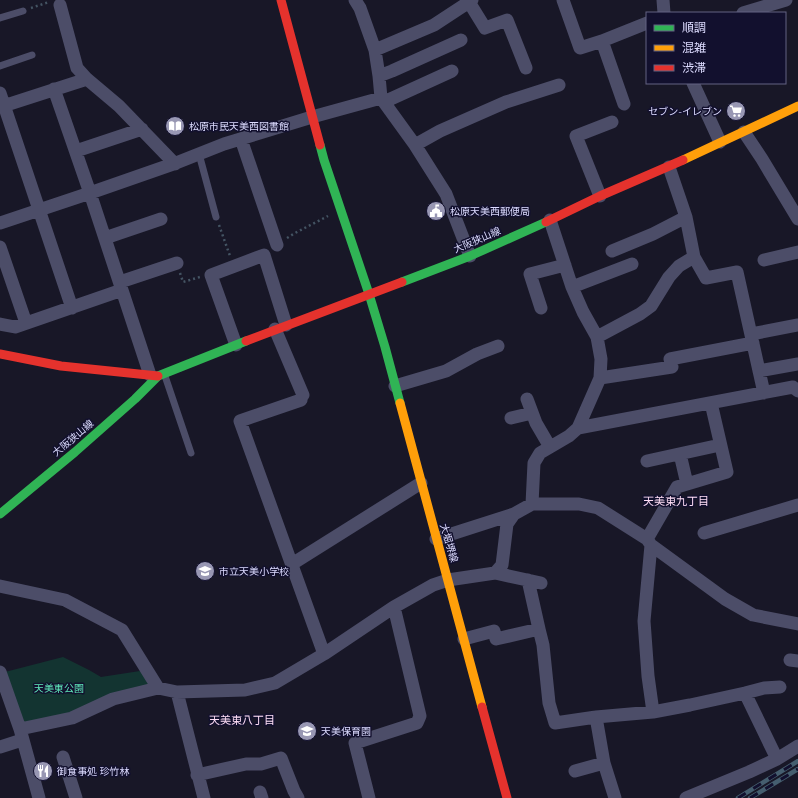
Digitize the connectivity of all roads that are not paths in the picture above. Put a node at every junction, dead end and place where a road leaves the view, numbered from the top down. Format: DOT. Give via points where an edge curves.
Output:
graph roads {
  1 [pos="281,0"];
  2 [pos="355,0"];
  3 [pos="564,0"];
  4 [pos="663,0"];
  5 [pos="786,0"];
  6 [pos="471,1"];
  7 [pos="59,2"];
  8 [pos="23,11"];
  9 [pos="664,12"];
  10 [pos="747,12"];
  11 [pos="0,18"];
  12 [pos="646,23"];
  13 [pos="461,40"];
  14 [pos="602,41"];
  15 [pos="375,50"];
  16 [pos="32,55"];
  17 [pos="0,66"];
  18 [pos="526,68"];
  19 [pos="452,71"];
  20 [pos="379,76"];
  21 [pos="87,79"];
  22 [pos="693,84"];
  23 [pos="559,85"];
  24 [pos="54,90"];
  25 [pos="0,93"];
  26 [pos="383,100"];
  27 [pos="624,104"];
  28 [pos="2,106"];
  29 [pos="798,106"];
  30 [pos="312,117"];
  31 [pos="612,122"];
  32 [pos="142,130"];
  33 [pos="744,132"];
  34 [pos="241,139"];
  35 [pos="720,142"];
  36 [pos="414,145"];
  37 [pos="76,151"];
  38 [pos="199,154"];
  39 [pos="175,164"];
  40 [pos="669,167"];
  41 [pos="90,193"];
  42 [pos="600,196"];
  43 [pos="40,210"];
  44 [pos="216,217"];
  45 [pos="686,217"];
  46 [pos="161,219"];
  47 [pos="550,220"];
  48 [pos="798,220"];
  49 [pos="0,224"];
  50 [pos="105,238"];
  51 [pos="278,245"];
  52 [pos="0,247"];
  53 [pos="612,251"];
  54 [pos="798,252"];
  55 [pos="470,256"];
  56 [pos="694,257"];
  57 [pos="764,260"];
  58 [pos="177,263"];
  59 [pos="632,264"];
  60 [pos="565,265"];
  61 [pos="121,286"];
  62 [pos="572,287"];
  63 [pos="369,294"];
  64 [pos="72,308"];
  65 [pos="541,308"];
  66 [pos="26,323"];
  67 [pos="0,324"];
  68 [pos="798,325"];
  69 [pos="281,327"];
  70 [pos="597,338"];
  71 [pos="752,338"];
  72 [pos="236,344"];
  73 [pos="498,346"];
  74 [pos="0,354"];
  75 [pos="798,364"];
  76 [pos="759,371"];
  77 [pos="157,375"];
  78 [pos="600,378"];
  79 [pos="395,386"];
  80 [pos="798,391"];
  81 [pos="764,393"];
  82 [pos="527,399"];
  83 [pos="711,403"];
  84 [pos="532,413"];
  85 [pos="512,418"];
  86 [pos="578,428"];
  87 [pos="720,445"];
  88 [pos="550,447"];
  89 [pos="191,453"];
  90 [pos="680,454"];
  91 [pos="647,461"];
  92 [pos="421,483"];
  93 [pos="687,484"];
  94 [pos="532,504"];
  95 [pos="798,505"];
  96 [pos="0,514"];
  97 [pos="514,514"];
  98 [pos="704,533"];
  99 [pos="436,539"];
  100 [pos="649,542"];
  101 [pos="292,564"];
  102 [pos="495,574"];
  103 [pos="448,580"];
  104 [pos="528,580"];
  105 [pos="541,583"];
  106 [pos="0,586"];
  107 [pos="394,607"];
  108 [pos="798,624"];
  109 [pos="539,629"];
  110 [pos="464,639"];
  111 [pos="324,654"];
  112 [pos="1,681"];
  113 [pos="780,687"];
  114 [pos="158,688"];
  115 [pos="177,692"];
  116 [pos="745,693"];
  117 [pos="653,712"];
  118 [pos="596,717"];
  119 [pos="21,735"];
  120 [pos="798,746"];
  121 [pos="0,747"];
  122 [pos="63,757"];
  123 [pos="777,759"];
  124 [pos="604,763"];
  125 [pos="575,772"];
  126 [pos="197,775"];
  127 [pos="39,798"];
  128 [pos="76,798"];
  129 [pos="204,798"];
  130 [pos="298,798"];
  131 [pos="369,798"];
  132 [pos="506,798"];
  133 [pos="614,798"];
  134 [pos="686,798"];
  1 -- 30 [label="main road, 大堀堺線"];
  2 -- 15 [label="street"];
  3 -- 14 [label="street" via="580,48"];
  4 -- 9 [label="street"];
  5 -- 10 [label="street"];
  6 -- 15 [label="street" via="434,25"];
  6 -- 18 [label="street" via="485,28 507,20"];
  7 -- 21 [label="street" via="77,68"];
  8 -- 11 [label="lane"];
  12 -- 14 [label="street"];
  13 -- 20 [label="street"];
  14 -- 27 [label="street"];
  15 -- 20 [label="street"];
  16 -- 17 [label="lane"];
  19 -- 26 [label="street"];
  20 -- 26 [label="street"];
  21 -- 24 [label="street"];
  21 -- 32 [label="street" via="120,106"];
  22 -- 35 [label="street"];
  23 -- 36 [label="street" via="506,102"];
  24 -- 28 [label="street"];
  24 -- 37 [label="street"];
  25 -- 28 [label="street"];
  26 -- 30 [label="street"];
  26 -- 36 [label="street"];
  28 -- 43 [label="street"];
  29 -- 33 [label="main road, 大阪狭山線"];
  30 -- 34 [label="street"];
  30 -- 63 [label="main road, 大堀堺線"];
  31 -- 42 [label="street" via="576,136"];
  32 -- 37 [label="street"];
  32 -- 39 [label="street"];
  33 -- 35 [label="main road, 大阪狭山線"];
  33 -- 48 [label="street"];
  34 -- 38 [label="street"];
  34 -- 51 [label="street"];
  35 -- 40 [label="main road, 大阪狭山線"];
  36 -- 55 [label="street" via="446,194"];
  37 -- 41 [label="street"];
  38 -- 39 [label="street"];
  38 -- 44 [label="lane"];
  39 -- 41 [label="street"];
  40 -- 42 [label="main road, 大阪狭山線"];
  40 -- 45 [label="street"];
  41 -- 43 [label="street"];
  41 -- 50 [label="street"];
  42 -- 47 [label="main road, 大阪狭山線"];
  43 -- 49 [label="street"];
  43 -- 64 [label="street"];
  45 -- 53 [label="street"];
  45 -- 56 [label="street"];
  46 -- 50 [label="street"];
  47 -- 55 [label="main road, 大阪狭山線"];
  47 -- 60 [label="street"];
  50 -- 61 [label="street"];
  52 -- 66 [label="street"];
  54 -- 57 [label="street"];
  55 -- 63 [label="main road, 大阪狭山線"];
  56 -- 70 [label="street" via="679,266 669,277 651,306"];
  56 -- 71 [label="street" via="706,278 737,272"];
  58 -- 61 [label="street"];
  59 -- 62 [label="street"];
  60 -- 62 [label="street"];
  60 -- 65 [label="street" via="530,274"];
  61 -- 64 [label="street"];
  61 -- 77 [label="street"];
  62 -- 70 [label="street"];
  63 -- 69 [label="main road, 大阪狭山線"];
  63 -- 79 [label="main road, 大堀堺線"];
  64 -- 66 [label="street"];
  66 -- 67 [label="street" via="15,327"];
  68 -- 71 [label="street"];
  69 -- 72 [label="main road, 大阪狭山線"];
  69 -- 72 [label="street" via="264,255 233,266 211,275"];
  69 -- 101 [label="street" via="302,398 240,421"];
  70 -- 78 [label="street" via="601,358"];
  71 -- 76 [label="street"];
  71 -- 78 [label="street" via="670,359 672,367"];
  72 -- 77 [label="main road, 大阪狭山線"];
  73 -- 79 [label="street" via="446,371"];
  74 -- 77 [label="main road, 大阪狭山線" via="61,366"];
  75 -- 76 [label="street"];
  76 -- 81 [label="street"];
  77 -- 89 [label="lane"];
  77 -- 96 [label="main road, 大阪狭山線" via="124,409"];
  78 -- 86 [label="street"];
  79 -- 92 [label="main road, 大堀堺線"];
  80 -- 81 [label="street" via="793,387"];
  81 -- 83 [label="street"];
  82 -- 84 [label="street"];
  83 -- 86 [label="street"];
  83 -- 87 [label="street"];
  84 -- 85 [label="street"];
  84 -- 88 [label="street"];
  86 -- 88 [label="street"];
  87 -- 90 [label="street"];
  87 -- 93 [label="street" via="727,472"];
  88 -- 94 [label="street" via="540,453 534,463"];
  90 -- 91 [label="street"];
  90 -- 93 [label="street"];
  92 -- 99 [label="main road, 大堀堺線"];
  92 -- 101 [label="street"];
  93 -- 100 [label="street" via="677,487"];
  94 -- 97 [label="street"];
  94 -- 100 [label="street" via="579,504 598,508"];
  95 -- 98 [label="street"];
  97 -- 99 [label="street"];
  97 -- 102 [label="street" via="507,524 502,566"];
  99 -- 103 [label="main road, 大堀堺線"];
  100 -- 108 [label="street" via="725,598 753,615"];
  100 -- 117 [label="street" via="644,621"];
  101 -- 111 [label="street"];
  102 -- 103 [label="street"];
  102 -- 104 [label="street"];
  103 -- 107 [label="street" via="433,585"];
  103 -- 110 [label="main road, 大堀堺線"];
  104 -- 105 [label="street"];
  104 -- 109 [label="street"];
  106 -- 114 [label="street" via="65,600 122,630"];
  107 -- 111 [label="street"];
  107 -- 131 [label="street" via="420,716 417,723 355,744"];
  109 -- 110 [label="street" via="496,640 494,631"];
  109 -- 118 [label="street" via="549,703 555,723"];
  110 -- 132 [label="main road, 大堀堺線"];
  111 -- 115 [label="street" via="275,683 245,690"];
  112 -- 119 [label="street"];
  113 -- 116 [label="street"];
  114 -- 115 [label="street"];
  114 -- 119 [label="street" via="113,699 72,718"];
  115 -- 126 [label="street"];
  116 -- 117 [label="street"];
  116 -- 123 [label="street"];
  117 -- 118 [label="street"];
  118 -- 124 [label="street"];
  119 -- 121 [label="street"];
  119 -- 127 [label="street"];
  120 -- 123 [label="street"];
  122 -- 128 [label="street"];
  123 -- 134 [label="street"];
  124 -- 125 [label="street"];
  124 -- 133 [label="street"];
  126 -- 129 [label="street"];
  126 -- 130 [label="street" via="281,758"];
}
